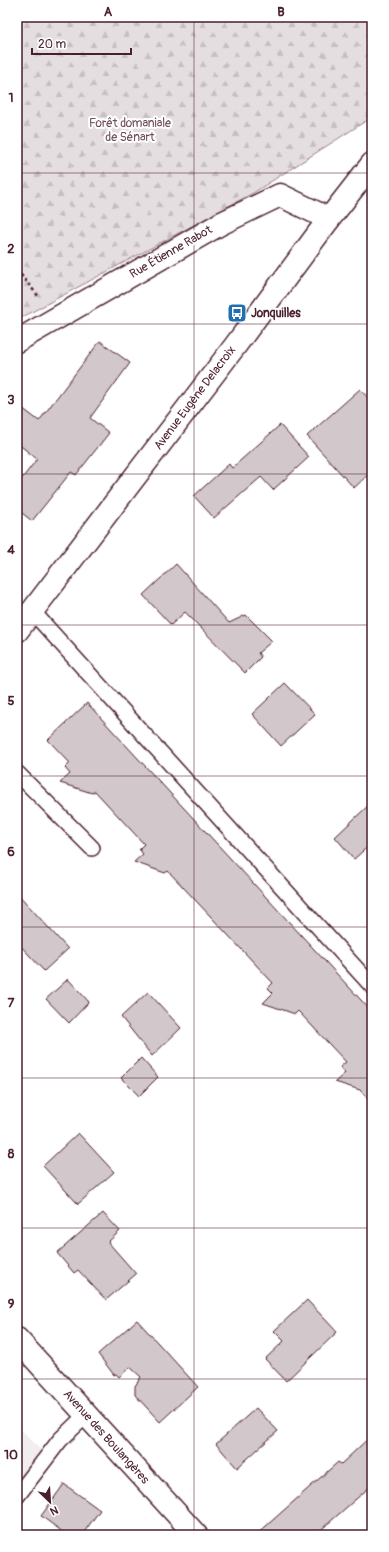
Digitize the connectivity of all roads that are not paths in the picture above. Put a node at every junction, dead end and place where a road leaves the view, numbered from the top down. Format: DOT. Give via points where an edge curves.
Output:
graph roads {
  1 [pos="372,164"];
  2 [pos="329,219"];
  3 [pos="17,341"];
  4 [pos="32,611"];
  5 [pos="17,632"];
  6 [pos="17,773"];
  7 [pos="92,848"];
  8 [pos="372,986"];
  9 [pos="17,1339"];
  10 [pos="86,1415"];
  11 [pos="17,1496"];
  12 [pos="196,1535"];
  1 -- 2 [label="street, Avenue Eugène Delacroix"];
  2 -- 3 [label="street, Rue Étienne Rabot" via="280,195 222,223"];
  2 -- 4 [label="street, Avenue Eugène Delacroix" via="236,346"];
  4 -- 5 [label="street, Avenue Eugène Delacroix"];
  4 -- 8 [label="lane"];
  6 -- 7 [label="lane"];
  9 -- 10 [label="street, Avenue des Boulangères"];
  10 -- 11 [label="lane" via="60,1440"];
  10 -- 12 [label="street, Avenue des Boulangères"];
}
